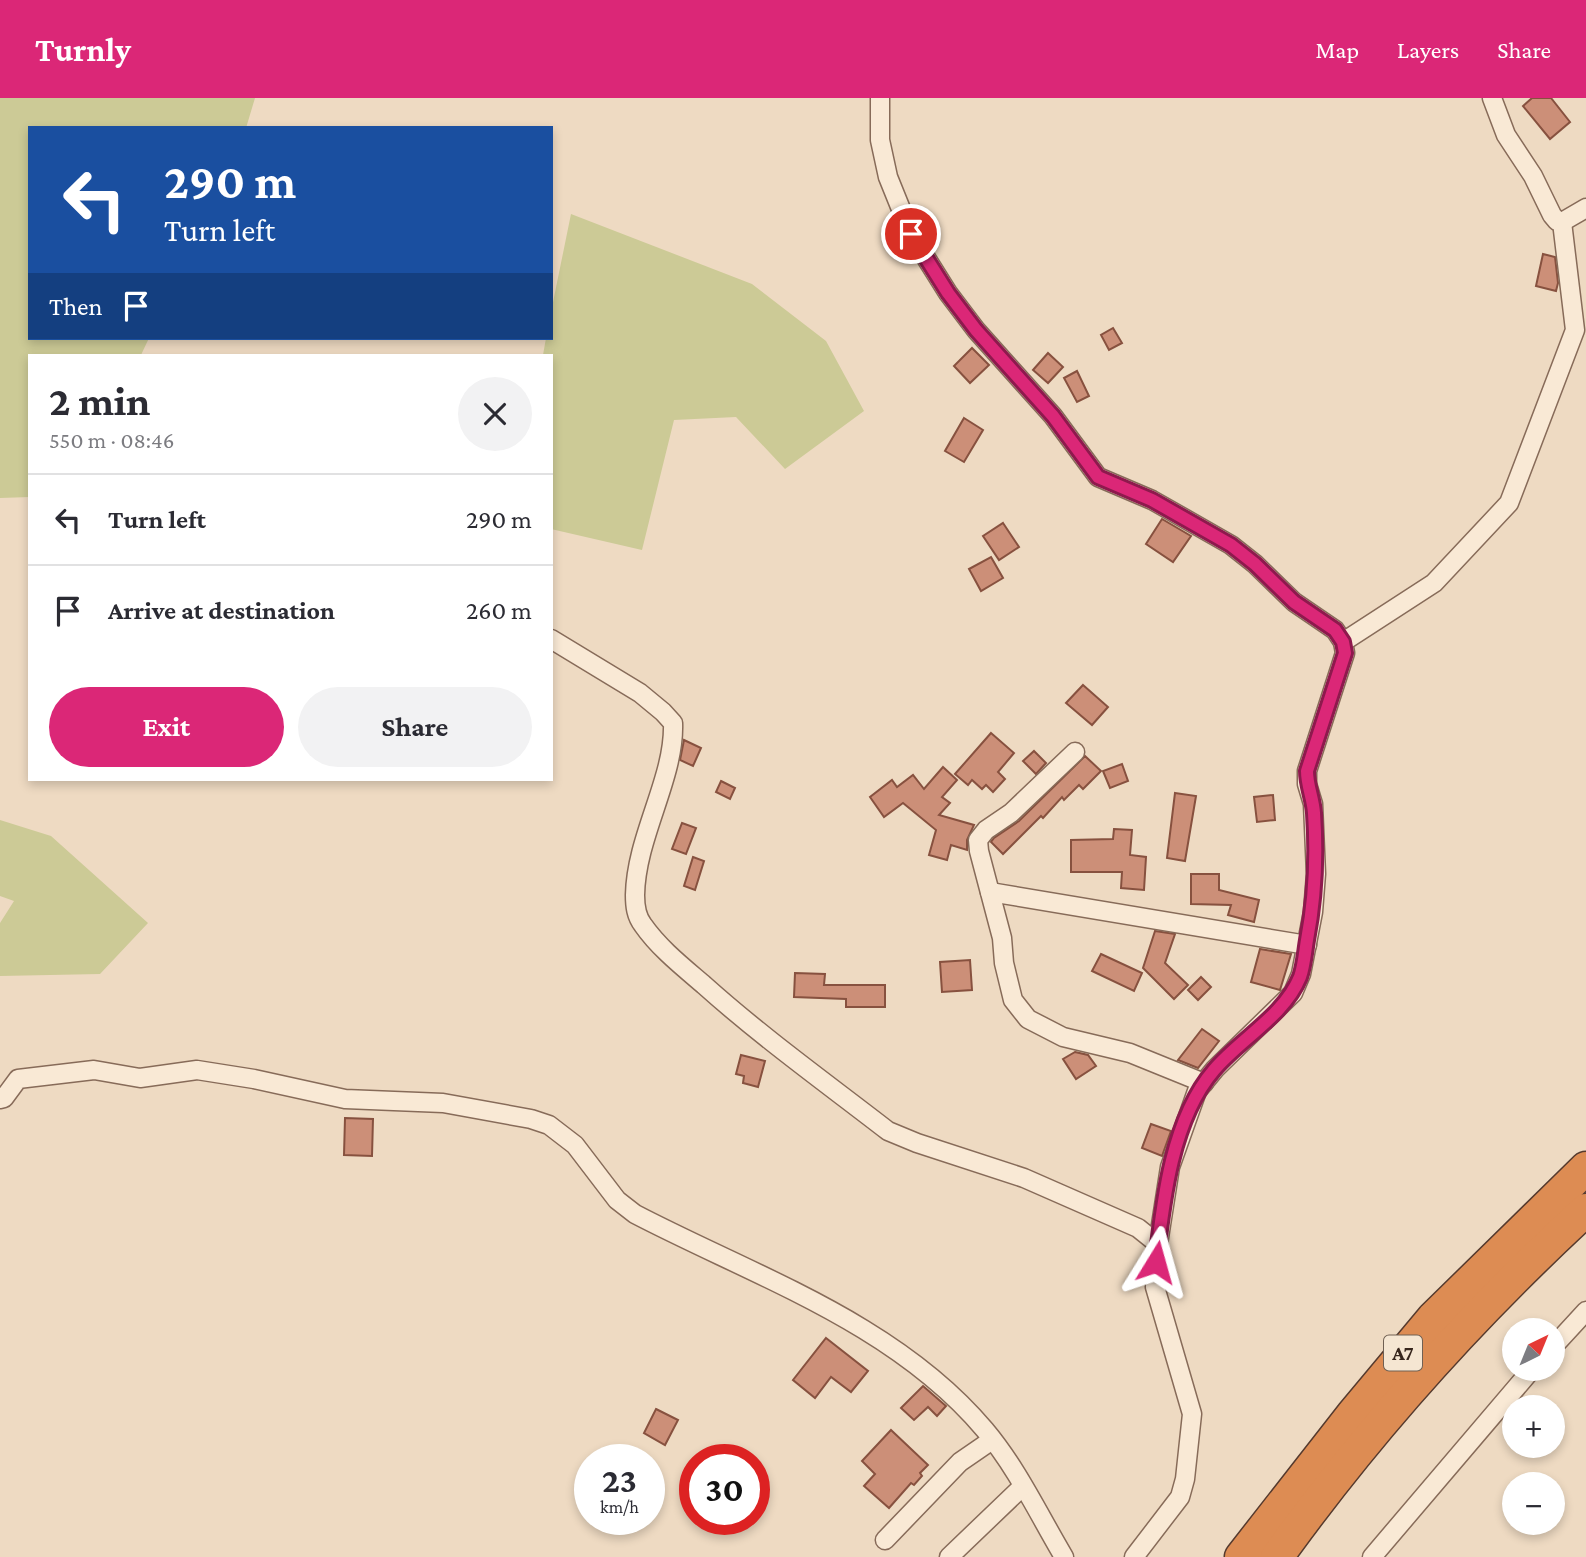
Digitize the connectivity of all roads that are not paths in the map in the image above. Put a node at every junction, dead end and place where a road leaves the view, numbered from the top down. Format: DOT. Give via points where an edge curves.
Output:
graph roads {
  1 [pos="880,98"];
  2 [pos="1493,98"];
  3 [pos="1586,208"];
  4 [pos="1562,222"];
  5 [pos="553,640"];
  6 [pos="1343,642"];
  7 [pos="1075,752"];
  8 [pos="990,892"];
  9 [pos="1307,945"];
  10 [pos="1204,1083"];
  11 [pos="0,1099"];
  12 [pos="1586,1168"];
  13 [pos="1586,1210"];
  14 [pos="1158,1244"];
  15 [pos="1586,1311"];
  16 [pos="1565,1334"];
  17 [pos="1522,1381"];
  18 [pos="992,1440"];
  19 [pos="1022,1487"];
  20 [pos="884,1539"];
  21 [pos="1059,1555"];
  22 [pos="949,1557"];
  23 [pos="1133,1557"];
  24 [pos="1241,1557"];
  25 [pos="1277,1557"];
  26 [pos="1372,1557"];
  1 -- 6 [label="street" via="880,140 888,177 911,234 976,330 1053,416 1098,477 1152,500 1231,545 1294,602 1335,630"];
  2 -- 4 [label="street" via="1506,135 1552,215"];
  3 -- 4 [label="street"];
  4 -- 6 [label="street" via="1575,330 1509,503 1434,583"];
  5 -- 14 [label="street" via="640,693 673,723 668,762 640,850 635,895 643,925 675,960 888,1131 1024,1178 1138,1228"];
  6 -- 9 [label="street" via="1345,653 1307,771 1316,874"];
  7 -- 8 [label="street" via="981,835 979,851"];
  8 -- 9 [label="street"];
  8 -- 10 [label="street" via="1013,1000 1028,1019 1063,1037 1130,1053"];
  9 -- 10 [label="street" via="1293,993"];
  10 -- 14 [label="street" via="1170,1167"];
  11 -- 18 [label="street" via="18,1079 94,1070 140,1078 197,1070 345,1099 443,1103 531,1119 575,1145 617,1200 635,1214 875,1335 939,1382"];
  12 -- 24 [label="highway, A7" via="1433,1318"];
  13 -- 25 [label="highway, A7" via="1428,1371"];
  14 -- 23 [label="street" via="1155,1287 1192,1414 1180,1497"];
  15 -- 16 [label="street"];
  17 -- 26 [label="street"];
  18 -- 19 [label="street"];
  18 -- 20 [label="street" via="960,1462"];
  19 -- 21 [label="street"];
  19 -- 22 [label="street"];
}
